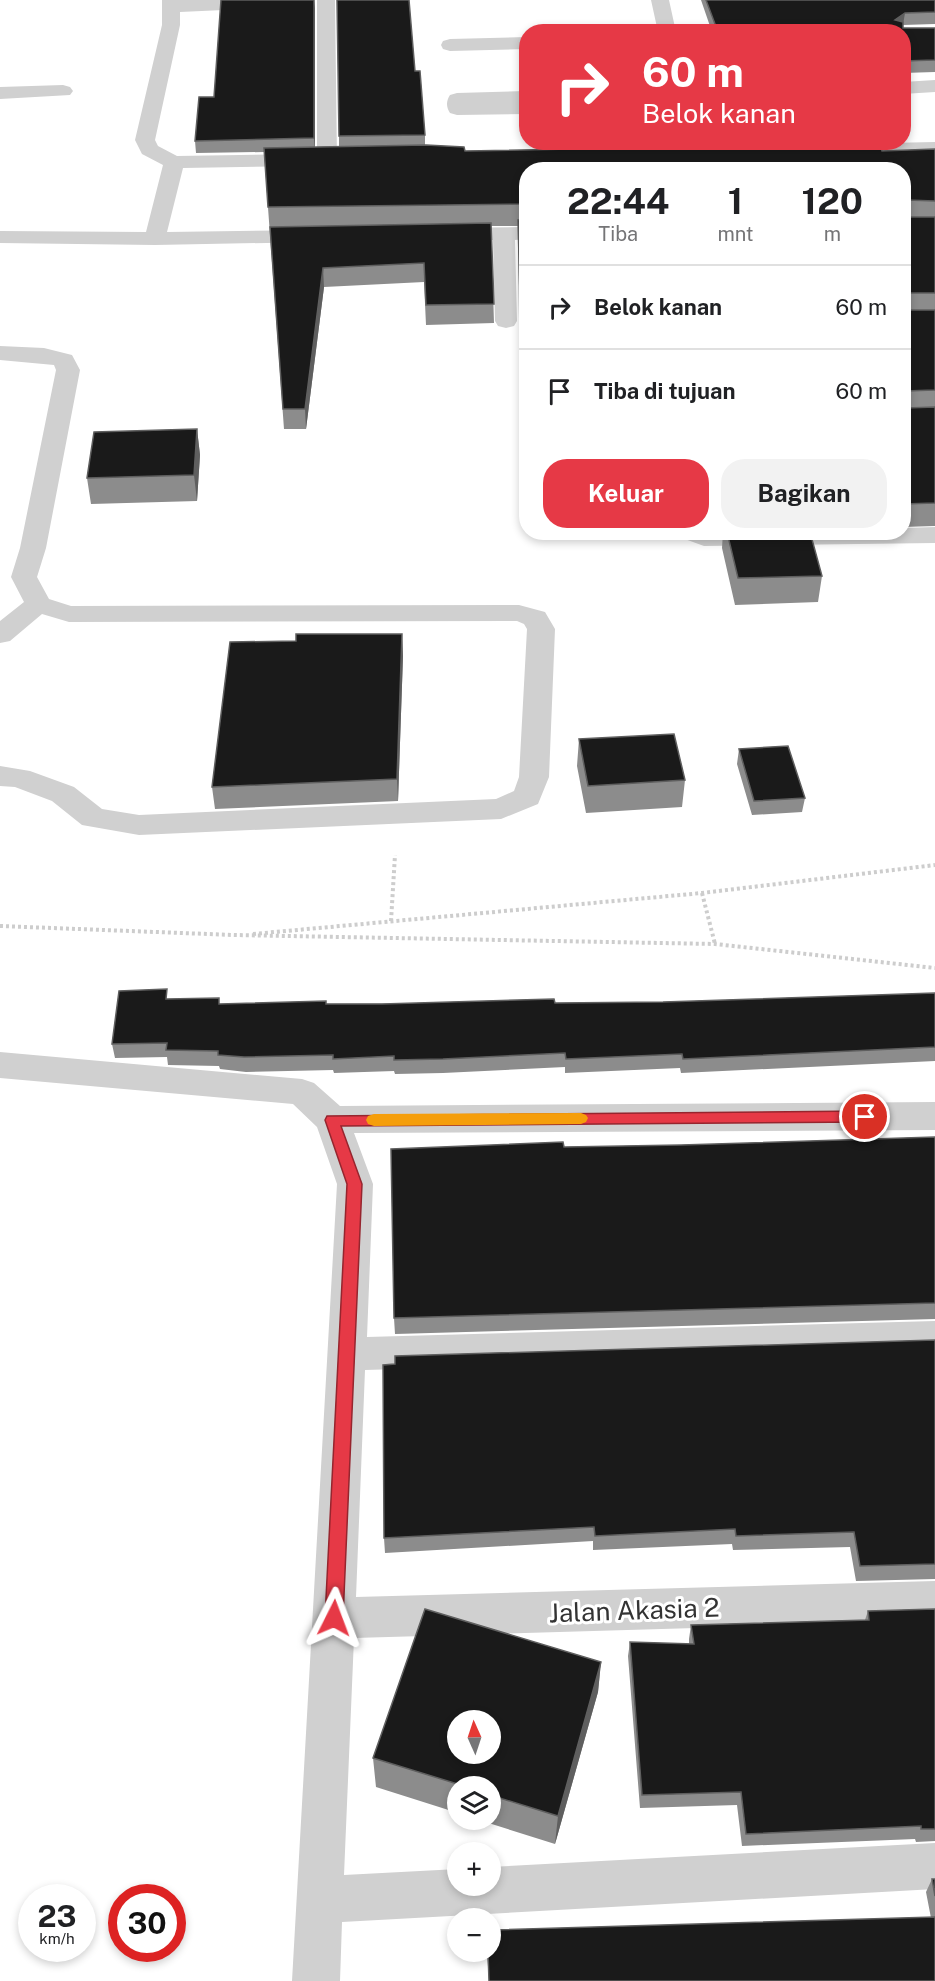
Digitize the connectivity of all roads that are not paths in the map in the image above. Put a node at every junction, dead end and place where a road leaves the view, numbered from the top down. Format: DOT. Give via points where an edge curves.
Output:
graph roads {
  1 [pos="326,0"];
  2 [pos="660,0"];
  3 [pos="303,1"];
  4 [pos="280,2"];
  5 [pos="172,4"];
  6 [pos="665,24"];
  7 [pos="519,43"];
  8 [pos="450,45"];
  9 [pos="935,86"];
  10 [pos="911,87"];
  11 [pos="63,91"];
  12 [pos="0,93"];
  13 [pos="519,97"];
  14 [pos="519,108"];
  15 [pos="911,148"];
  16 [pos="935,148"];
  17 [pos="351,159"];
  18 [pos="327,160"];
  19 [pos="174,162"];
  20 [pos="504,233"];
  21 [pos="519,233"];
  22 [pos="422,234"];
  23 [pos="341,236"];
  24 [pos="0,237"];
  25 [pos="155,239"];
  26 [pos="506,321"];
  27 [pos="0,354"];
  28 [pos="911,535"];
  29 [pos="935,535"];
  30 [pos="12,577"];
  31 [pos="38,604"];
  32 [pos="0,635"];
  33 [pos="0,776"];
  34 [pos="0,1065"];
  35 [pos="935,1116"];
  36 [pos="332,1120"];
  37 [pos="935,1337"];
  38 [pos="346,1354"];
  39 [pos="935,1601"];
  40 [pos="334,1618"];
  41 [pos="935,1866"];
  42 [pos="319,1900"];
  43 [pos="316,1981"];
  1 -- 3 [label="street"];
  1 -- 18 [label="street"];
  2 -- 6 [label="street"];
  4 -- 5 [label="street"];
  5 -- 19 [label="street" via="171,25 145,140 149,150"];
  7 -- 8 [label="street"];
  9 -- 10 [label="street"];
  11 -- 12 [label="street"];
  13 -- 14 [label="street" via="457,99 457,109"];
  15 -- 16 [label="street"];
  17 -- 18 [label="street"];
  18 -- 19 [label="street"];
  19 -- 25 [label="street"];
  20 -- 21 [label="street"];
  20 -- 22 [label="street"];
  20 -- 26 [label="street"];
  23 -- 25 [label="street"];
  24 -- 25 [label="street"];
  27 -- 30 [label="street" via="44,355 64,360 68,370 33,548"];
  28 -- 29 [label="street"];
  30 -- 31 [label="street"];
  31 -- 32 [label="street"];
  31 -- 33 [label="street" via="69,614 519,613 535,618 541,629 534,777 527,796 501,808 139,825 93,818 63,794 19,778"];
  34 -- 36 [label="street" via="302,1092"];
  35 -- 36 [label="street"];
  36 -- 38 [label="street" via="354,1184"];
  37 -- 38 [label="street"];
  38 -- 40 [label="street"];
  39 -- 40 [label="street, Jalan Akasia 2"];
  40 -- 42 [label="street"];
  41 -- 42 [label="street"];
  42 -- 43 [label="street"];
}
